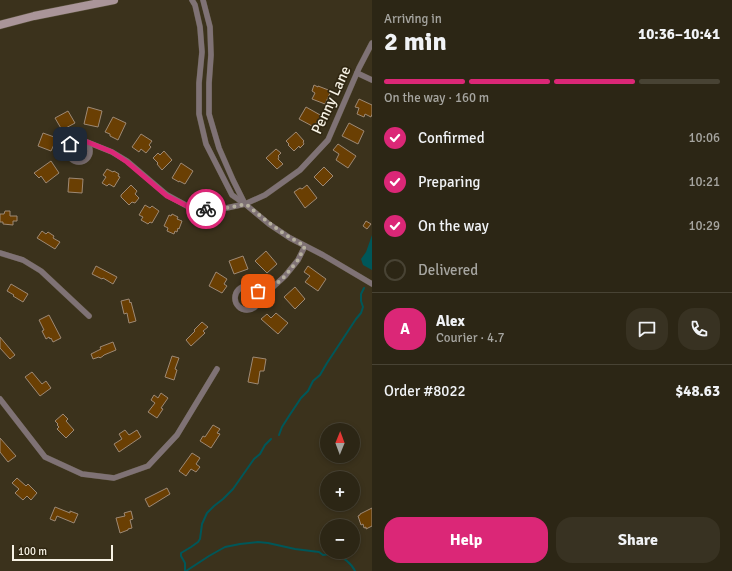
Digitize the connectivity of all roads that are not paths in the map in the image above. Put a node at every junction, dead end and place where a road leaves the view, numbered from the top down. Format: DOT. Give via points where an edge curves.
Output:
graph roads {
  1 [pos="114,0"];
  2 [pos="192,0"];
  3 [pos="203,0"];
  4 [pos="0,25"];
  5 [pos="372,42"];
  6 [pos="357,73"];
  7 [pos="372,80"];
  8 [pos="87,142"];
  9 [pos="246,204"];
  10 [pos="305,246"];
  11 [pos="0,253"];
  12 [pos="372,284"];
  13 [pos="260,299"];
  14 [pos="89,316"];
  15 [pos="218,369"];
  16 [pos="0,399"];
  1 -- 4 [label="street"];
  2 -- 9 [label="street" via="200,28 202,52 199,114 206,144 232,195"];
  3 -- 9 [label="street" via="210,27 209,114 219,148"];
  5 -- 6 [label="street, Penny Lane"];
  6 -- 7 [label="street"];
  6 -- 9 [label="street, Penny Lane" via="328,140 300,170 266,195"];
  8 -- 8 [label="street" via="80,139 70,144 70,158 77,162 87,159 90,152"];
  8 -- 9 [label="street, Penny Lane" via="112,152 167,196 189,207 217,210"];
  9 -- 10 [label="street" via="269,224"];
  10 -- 12 [label="street"];
  10 -- 13 [label="street" via="285,276"];
  11 -- 14 [label="street" via="23,260 41,271"];
  13 -- 13 [label="street" via="258,291 248,286 240,288 235,295 239,307 246,310 257,306"];
  15 -- 16 [label="street" via="178,435 148,466 114,478 82,474 45,457"];
}
